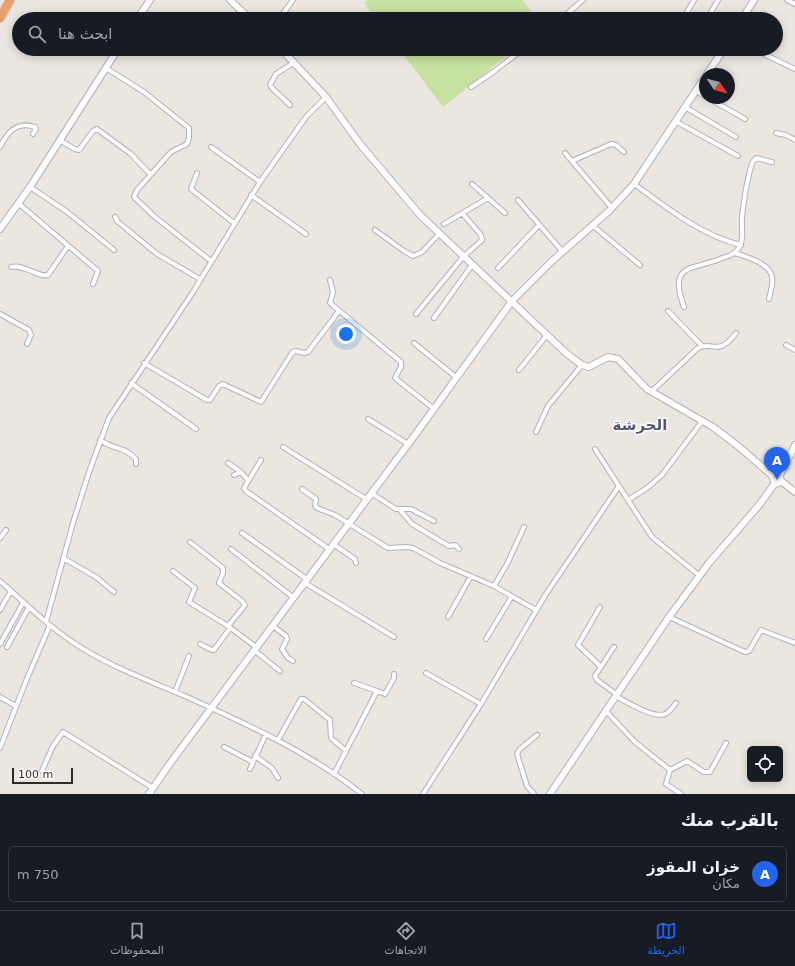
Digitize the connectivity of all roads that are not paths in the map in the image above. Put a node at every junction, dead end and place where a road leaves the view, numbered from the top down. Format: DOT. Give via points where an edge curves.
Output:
graph roads {
  1 [pos="10,0"];
  2 [pos="150,0"];
  3 [pos="230,0"];
  4 [pos="293,0"];
  5 [pos="583,0"];
  6 [pos="694,0"];
  7 [pos="718,0"];
  8 [pos="754,0"];
  9 [pos="787,0"];
  10 [pos="795,4"];
  11 [pos="142,12"];
  12 [pos="243,12"];
  13 [pos="284,12"];
  14 [pos="569,12"];
  15 [pos="687,12"];
  16 [pos="711,12"];
  17 [pos="746,12"];
  18 [pos="0,18"];
  19 [pos="114,56"];
  20 [pos="289,56"];
  21 [pos="514,56"];
  22 [pos="719,56"];
  23 [pos="768,56"];
  24 [pos="295,62"];
  25 [pos="106,68"];
  26 [pos="711,68"];
  27 [pos="795,69"];
  28 [pos="699,86"];
  29 [pos="471,87"];
  30 [pos="696,91"];
  31 [pos="699,93"];
  32 [pos="326,97"];
  33 [pos="719,104"];
  34 [pos="290,105"];
  35 [pos="685,107"];
  36 [pos="745,119"];
  37 [pos="677,122"];
  38 [pos="776,132"];
  39 [pos="33,134"];
  40 [pos="736,138"];
  41 [pos="59,140"];
  42 [pos="795,140"];
  43 [pos="0,147"];
  44 [pos="211,147"];
  45 [pos="565,152"];
  46 [pos="624,152"];
  47 [pos="738,156"];
  48 [pos="572,161"];
  49 [pos="772,162"];
  50 [pos="197,173"];
  51 [pos="150,174"];
  52 [pos="260,182"];
  53 [pos="472,184"];
  54 [pos="634,184"];
  55 [pos="30,187"];
  56 [pos="251,195"];
  57 [pos="488,198"];
  58 [pos="518,200"];
  59 [pos="18,203"];
  60 [pos="612,208"];
  61 [pos="505,213"];
  62 [pos="463,214"];
  63 [pos="115,217"];
  64 [pos="234,223"];
  65 [pos="444,224"];
  66 [pos="539,224"];
  67 [pos="592,226"];
  68 [pos="0,229"];
  69 [pos="375,230"];
  70 [pos="306,234"];
  71 [pos="439,234"];
  72 [pos="741,244"];
  73 [pos="68,246"];
  74 [pos="114,250"];
  75 [pos="562,251"];
  76 [pos="735,253"];
  77 [pos="463,256"];
  78 [pos="211,261"];
  79 [pos="472,265"];
  80 [pos="640,265"];
  81 [pos="11,267"];
  82 [pos="498,268"];
  83 [pos="200,279"];
  84 [pos="330,280"];
  85 [pos="92,284"];
  86 [pos="769,299"];
  87 [pos="512,301"];
  88 [pos="684,307"];
  89 [pos="339,311"];
  90 [pos="668,311"];
  91 [pos="0,314"];
  92 [pos="416,314"];
  93 [pos="434,318"];
  94 [pos="736,333"];
  95 [pos="547,335"];
  96 [pos="414,343"];
  97 [pos="27,344"];
  98 [pos="786,345"];
  99 [pos="702,346"];
  100 [pos="795,350"];
  101 [pos="144,363"];
  102 [pos="582,365"];
  103 [pos="519,370"];
  104 [pos="456,378"];
  105 [pos="131,383"];
  106 [pos="652,392"];
  107 [pos="434,409"];
  108 [pos="368,419"];
  109 [pos="703,420"];
  110 [pos="196,429"];
  111 [pos="536,432"];
  112 [pos="100,440"];
  113 [pos="408,444"];
  114 [pos="795,445"];
  115 [pos="282,447"];
  116 [pos="595,449"];
  117 [pos="261,460"];
  118 [pos="228,463"];
  119 [pos="136,464"];
  120 [pos="241,472"];
  121 [pos="234,475"];
  122 [pos="248,480"];
  123 [pos="777,480"];
  124 [pos="619,486"];
  125 [pos="302,489"];
  126 [pos="795,492"];
  127 [pos="371,493"];
  128 [pos="366,499"];
  129 [pos="628,500"];
  130 [pos="400,510"];
  131 [pos="434,521"];
  132 [pos="348,523"];
  133 [pos="524,527"];
  134 [pos="6,530"];
  135 [pos="242,533"];
  136 [pos="0,538"];
  137 [pos="190,542"];
  138 [pos="331,547"];
  139 [pos="231,549"];
  140 [pos="459,549"];
  141 [pos="63,558"];
  142 [pos="356,563"];
  143 [pos="173,571"];
  144 [pos="471,576"];
  145 [pos="700,576"];
  146 [pos="0,581"];
  147 [pos="306,581"];
  148 [pos="494,586"];
  149 [pos="11,591"];
  150 [pos="114,592"];
  151 [pos="512,596"];
  152 [pos="294,598"];
  153 [pos="23,603"];
  154 [pos="29,607"];
  155 [pos="600,607"];
  156 [pos="0,610"];
  157 [pos="536,610"];
  158 [pos="448,617"];
  159 [pos="669,617"];
  160 [pos="46,622"];
  161 [pos="50,625"];
  162 [pos="273,626"];
  163 [pos="229,627"];
  164 [pos="394,637"];
  165 [pos="486,639"];
  166 [pos="795,643"];
  167 [pos="0,644"];
  168 [pos="200,644"];
  169 [pos="614,646"];
  170 [pos="7,647"];
  171 [pos="255,648"];
  172 [pos="189,656"];
  173 [pos="293,660"];
  174 [pos="600,666"];
  175 [pos="280,671"];
  176 [pos="426,673"];
  177 [pos="394,674"];
  178 [pos="354,683"];
  179 [pos="175,692"];
  180 [pos="377,692"];
  181 [pos="615,695"];
  182 [pos="0,697"];
  183 [pos="676,703"];
  184 [pos="482,704"];
  185 [pos="16,706"];
  186 [pos="211,708"];
  187 [pos="605,710"];
  188 [pos="266,734"];
  189 [pos="537,735"];
  190 [pos="278,740"];
  191 [pos="726,743"];
  192 [pos="224,747"];
  193 [pos="0,748"];
  194 [pos="346,751"];
  195 [pos="256,756"];
  196 [pos="253,762"];
  197 [pos="250,769"];
  198 [pos="670,770"];
  199 [pos="42,771"];
  200 [pos="334,774"];
  201 [pos="278,778"];
  202 [pos="151,792"];
  203 [pos="362,794"];
  204 [pos="423,794"];
  205 [pos="534,794"];
  206 [pos="550,794"];
  207 [pos="680,794"];
  1 -- 18 [label="highway"];
  2 -- 11 [label="street"];
  3 -- 12 [label="street"];
  4 -- 13 [label="street"];
  5 -- 14 [label="street"];
  6 -- 15 [label="street"];
  7 -- 16 [label="street"];
  8 -- 17 [label="street"];
  9 -- 10 [label="street"];
  19 -- 25 [label="street"];
  20 -- 24 [label="street"];
  21 -- 29 [label="street"];
  22 -- 26 [label="street"];
  23 -- 27 [label="street"];
  24 -- 32 [label="street"];
  24 -- 34 [label="street" via="276,74 270,85"];
  25 -- 41 [label="street"];
  25 -- 51 [label="street" via="144,92 189,128 190,138 187,144 172,151"];
  28 -- 30 [label="street"];
  30 -- 31 [label="street"];
  30 -- 35 [label="street"];
  32 -- 52 [label="street" via="306,118"];
  32 -- 71 [label="street" via="383,172"];
  33 -- 36 [label="street"];
  35 -- 37 [label="street"];
  35 -- 40 [label="street"];
  37 -- 47 [label="street"];
  37 -- 54 [label="street"];
  38 -- 42 [label="street"];
  39 -- 43 [label="street" via="35,127 16,126 4,138"];
  41 -- 51 [label="street" via="79,150 93,131 97,130 131,154"];
  41 -- 55 [label="street"];
  44 -- 52 [label="street"];
  45 -- 48 [label="street"];
  46 -- 48 [label="street" via="611,144"];
  48 -- 60 [label="street"];
  49 -- 72 [label="street" via="756,158 752,163 742,217"];
  50 -- 64 [label="street" via="191,189"];
  51 -- 78 [label="street" via="135,193 136,200"];
  52 -- 56 [label="street"];
  53 -- 57 [label="street"];
  54 -- 60 [label="street"];
  54 -- 72 [label="street" via="693,224"];
  55 -- 59 [label="street"];
  55 -- 74 [label="street"];
  56 -- 64 [label="street"];
  56 -- 70 [label="street"];
  57 -- 61 [label="street"];
  57 -- 62 [label="street"];
  58 -- 66 [label="street"];
  59 -- 68 [label="street"];
  59 -- 73 [label="street"];
  60 -- 67 [label="street"];
  62 -- 65 [label="street"];
  62 -- 77 [label="street" via="482,238"];
  63 -- 83 [label="street" via="151,250"];
  64 -- 78 [label="street"];
  66 -- 75 [label="street"];
  66 -- 82 [label="street"];
  67 -- 75 [label="street"];
  67 -- 80 [label="street"];
  69 -- 71 [label="street" via="413,256 422,252"];
  71 -- 77 [label="street"];
  72 -- 76 [label="street"];
  73 -- 81 [label="street" via="48,275 41,275 27,268"];
  73 -- 85 [label="street" via="98,271"];
  75 -- 87 [label="street"];
  76 -- 86 [label="street" via="759,263 771,272 773,278"];
  76 -- 88 [label="street" via="684,272 678,288"];
  77 -- 79 [label="street"];
  77 -- 92 [label="street"];
  78 -- 83 [label="street"];
  79 -- 87 [label="street"];
  79 -- 93 [label="street"];
  83 -- 101 [label="street"];
  84 -- 89 [label="street" via="333,292 330,303"];
  87 -- 95 [label="street"];
  87 -- 104 [label="street"];
  89 -- 101 [label="street" via="308,352 292,352 261,402 223,384 210,400 207,400"];
  89 -- 107 [label="street" via="401,362 402,366 396,378"];
  90 -- 99 [label="street"];
  91 -- 97 [label="street" via="29,330 31,335"];
  94 -- 99 [label="street" via="723,346"];
  95 -- 102 [label="street"];
  95 -- 103 [label="street"];
  96 -- 104 [label="street"];
  98 -- 100 [label="street"];
  99 -- 106 [label="street"];
  101 -- 105 [label="street"];
  102 -- 106 [label="street" via="589,367 608,357 615,357"];
  102 -- 111 [label="street" via="548,406"];
  104 -- 107 [label="street"];
  105 -- 110 [label="street"];
  105 -- 112 [label="street" via="109,418"];
  106 -- 109 [label="street"];
  107 -- 113 [label="street"];
  108 -- 113 [label="street"];
  109 -- 123 [label="street"];
  109 -- 129 [label="street" via="662,475"];
  112 -- 119 [label="street" via="113,448 127,451 136,459"];
  112 -- 141 [label="street"];
  113 -- 127 [label="street"];
  114 -- 123 [label="street"];
  115 -- 128 [label="street"];
  116 -- 124 [label="street"];
  117 -- 122 [label="street"];
  118 -- 120 [label="street"];
  120 -- 121 [label="street"];
  120 -- 122 [label="street"];
  122 -- 138 [label="street" via="244,488 248,493"];
  123 -- 126 [label="street"];
  123 -- 145 [label="street"];
  124 -- 129 [label="street"];
  124 -- 157 [label="street"];
  125 -- 132 [label="street" via="316,498 317,508"];
  127 -- 128 [label="street"];
  127 -- 130 [label="street"];
  128 -- 132 [label="street"];
  129 -- 145 [label="street" via="652,537"];
  130 -- 131 [label="street" via="411,509"];
  130 -- 140 [label="street" via="412,524 449,546 455,545"];
  132 -- 138 [label="street"];
  132 -- 144 [label="street" via="388,548 410,547"];
  133 -- 148 [label="street"];
  134 -- 136 [label="street"];
  135 -- 147 [label="street"];
  137 -- 163 [label="street" via="223,568 219,583 244,603 243,609"];
  138 -- 142 [label="street" via="355,559"];
  138 -- 147 [label="street"];
  139 -- 152 [label="street"];
  141 -- 150 [label="street" via="96,577"];
  141 -- 160 [label="street"];
  143 -- 163 [label="street" via="195,588 189,602"];
  144 -- 148 [label="street"];
  144 -- 158 [label="street"];
  145 -- 159 [label="street"];
  146 -- 149 [label="street"];
  147 -- 152 [label="street"];
  147 -- 164 [label="street"];
  148 -- 151 [label="street"];
  149 -- 153 [label="street"];
  149 -- 156 [label="street"];
  151 -- 157 [label="street"];
  151 -- 165 [label="street"];
  152 -- 162 [label="street"];
  153 -- 154 [label="street"];
  153 -- 167 [label="street"];
  154 -- 160 [label="street"];
  154 -- 170 [label="street"];
  155 -- 174 [label="street" via="578,645"];
  157 -- 184 [label="street"];
  159 -- 166 [label="street" via="745,652 749,651 761,630"];
  159 -- 181 [label="street"];
  160 -- 161 [label="street"];
  161 -- 179 [label="street" via="96,656"];
  161 -- 185 [label="street"];
  162 -- 171 [label="street"];
  162 -- 173 [label="street" via="286,636 282,649 288,658"];
  163 -- 168 [label="street" via="214,650"];
  163 -- 171 [label="street"];
  169 -- 174 [label="street"];
  171 -- 175 [label="street"];
  171 -- 186 [label="street"];
  172 -- 179 [label="street"];
  174 -- 181 [label="street" via="595,676 597,680"];
  176 -- 184 [label="street"];
  177 -- 180 [label="street" via="385,694"];
  178 -- 180 [label="street"];
  179 -- 186 [label="street"];
  180 -- 194 [label="street"];
  181 -- 183 [label="street" via="660,716 667,714"];
  181 -- 187 [label="street"];
  182 -- 185 [label="street"];
  184 -- 204 [label="street"];
  185 -- 193 [label="street"];
  186 -- 188 [label="street"];
  186 -- 202 [label="street"];
  187 -- 198 [label="street" via="640,747"];
  187 -- 206 [label="street"];
  188 -- 190 [label="street"];
  188 -- 195 [label="street"];
  189 -- 205 [label="street" via="517,754 527,786"];
  190 -- 194 [label="street" via="301,699 304,699 330,720 331,738"];
  190 -- 200 [label="street"];
  191 -- 198 [label="street" via="708,773 687,761"];
  192 -- 196 [label="street"];
  194 -- 200 [label="street"];
  195 -- 196 [label="street"];
  195 -- 201 [label="street" via="272,768"];
  196 -- 197 [label="street"];
  198 -- 207 [label="street" via="666,784"];
  199 -- 202 [label="street" via="53,746 63,732"];
  200 -- 203 [label="street"];
}
